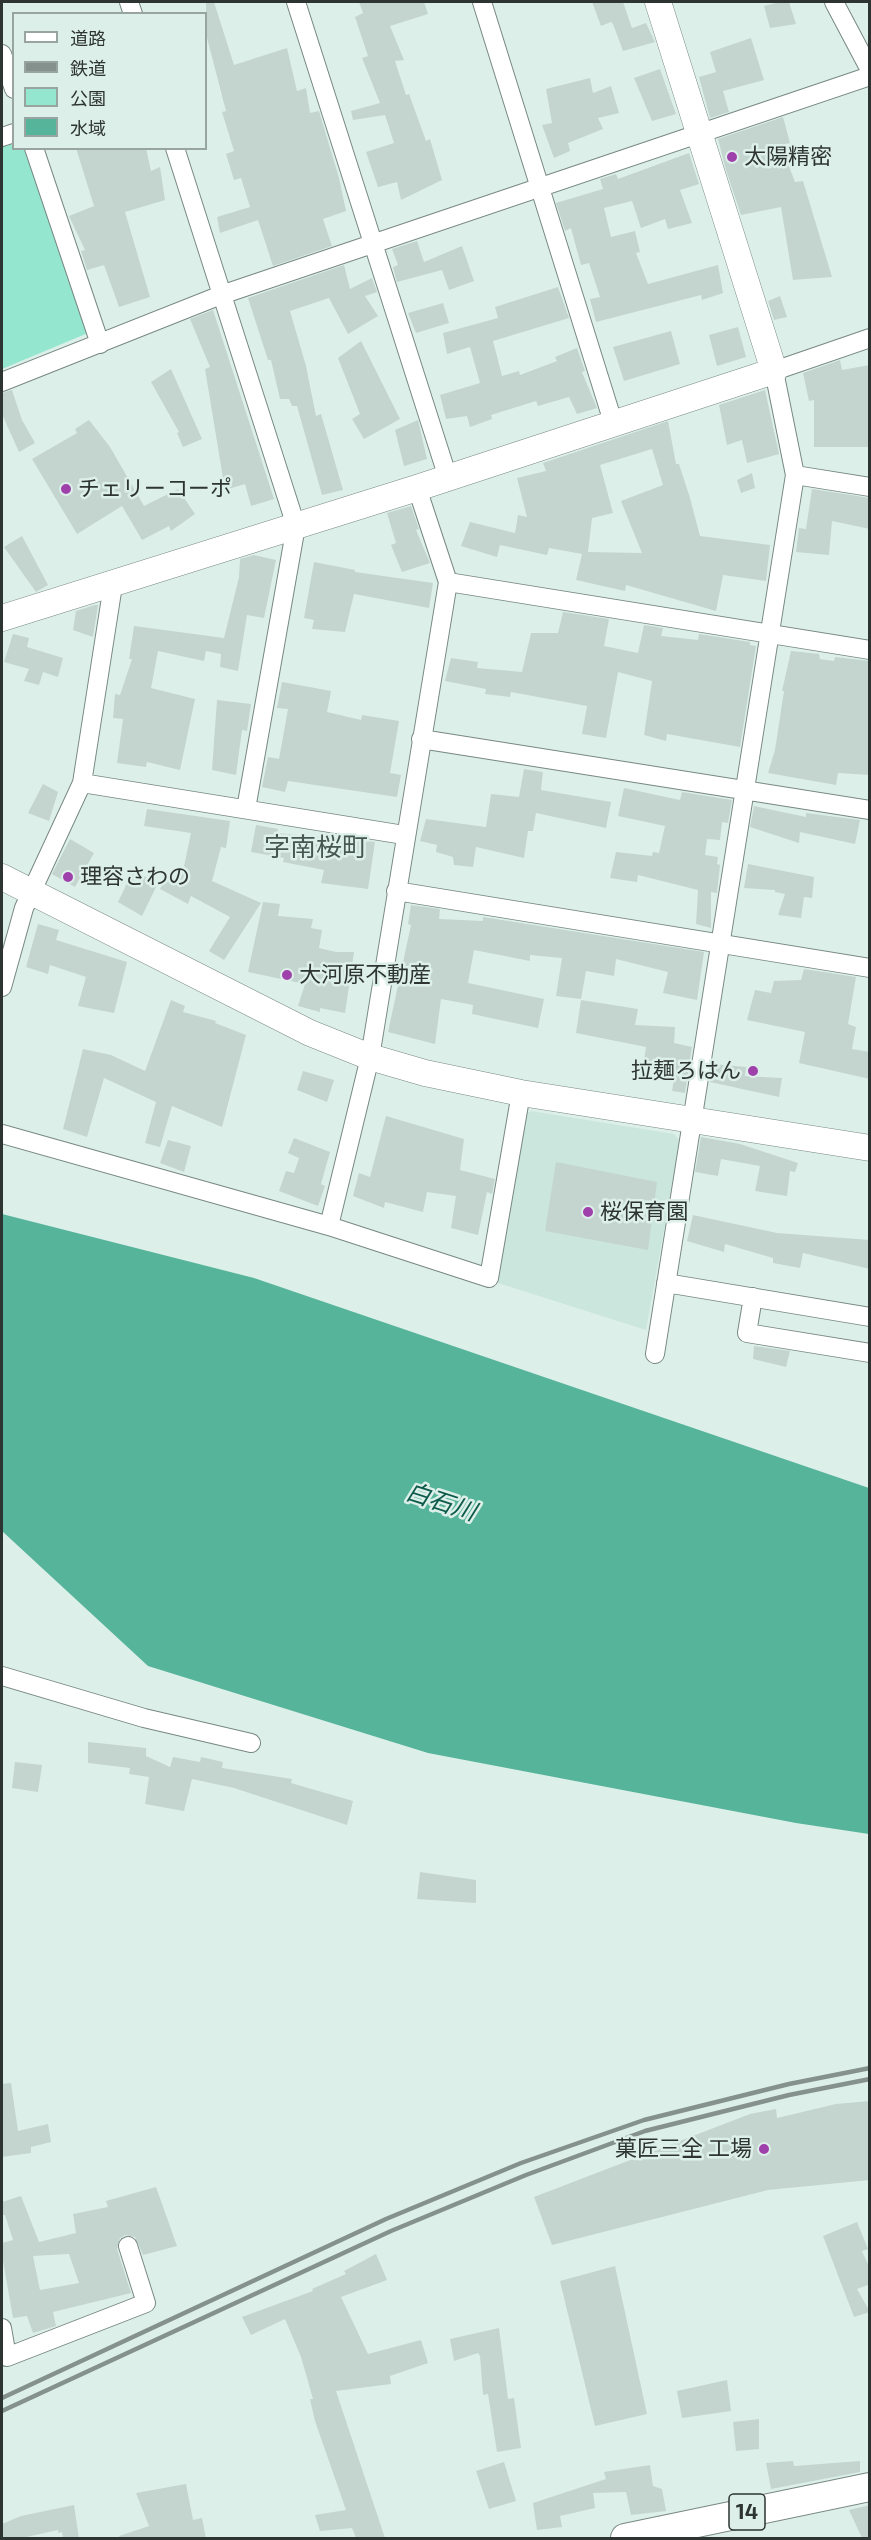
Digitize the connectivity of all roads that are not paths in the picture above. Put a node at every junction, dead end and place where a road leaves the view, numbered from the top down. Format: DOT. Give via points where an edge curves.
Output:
graph roads {
  1 [pos="296,2"];
  2 [pos="482,2"];
  3 [pos="658,2"];
  4 [pos="834,2"];
  5 [pos="2,54"];
  6 [pos="870,70"];
  7 [pos="870,76"];
  8 [pos="12,84"];
  9 [pos="700,133"];
  10 [pos="35,150"];
  11 [pos="176,150"];
  12 [pos="539,188"];
  13 [pos="373,244"];
  14 [pos="221,295"];
  15 [pos="870,338"];
  16 [pos="100,344"];
  17 [pos="774,370"];
  18 [pos="2,382"];
  19 [pos="613,422"];
  20 [pos="795,475"];
  21 [pos="448,478"];
  22 [pos="870,487"];
  23 [pos="417,488"];
  24 [pos="296,526"];
  25 [pos="448,582"];
  26 [pos="113,585"];
  27 [pos="2,618"];
  28 [pos="770,633"];
  29 [pos="870,650"];
  30 [pos="422,739"];
  31 [pos="82,783"];
  32 [pos="745,790"];
  33 [pos="246,809"];
  34 [pos="870,810"];
  35 [pos="404,835"];
  36 [pos="2,878"];
  37 [pos="396,891"];
  38 [pos="31,892"];
  39 [pos="721,944"];
  40 [pos="870,968"];
  41 [pos="2,987"];
  42 [pos="370,1057"];
  43 [pos="521,1093"];
  44 [pos="693,1120"];
  45 [pos="2,1134"];
  46 [pos="870,1148"];
  47 [pos="329,1226"];
  48 [pos="666,1283"];
  49 [pos="753,1297"];
  50 [pos="870,1317"];
  51 [pos="870,1353"];
  52 [pos="655,1354"];
  53 [pos="2,1676"];
  54 [pos="251,1743"];
  55 [pos="128,2246"];
  56 [pos="2,2328"];
  57 [pos="870,2487"];
  58 [pos="625,2538"];
  1 -- 13 [label="street"];
  2 -- 12 [label="street"];
  3 -- 9 [label="street"];
  4 -- 6 [label="street"];
  5 -- 8 [label="street"];
  7 -- 9 [label="street"];
  9 -- 12 [label="street"];
  9 -- 17 [label="street"];
  10 -- 16 [label="street"];
  11 -- 14 [label="street"];
  12 -- 13 [label="street"];
  12 -- 19 [label="street"];
  13 -- 14 [label="street"];
  13 -- 21 [label="street"];
  14 -- 16 [label="street"];
  14 -- 24 [label="street"];
  15 -- 17 [label="street"];
  16 -- 18 [label="street"];
  17 -- 19 [label="street"];
  17 -- 20 [label="street"];
  19 -- 21 [label="street"];
  20 -- 22 [label="street"];
  20 -- 28 [label="street"];
  21 -- 23 [label="street"];
  23 -- 24 [label="street"];
  23 -- 25 [label="street"];
  24 -- 26 [label="street"];
  24 -- 33 [label="street"];
  25 -- 28 [label="street"];
  25 -- 30 [label="street"];
  26 -- 27 [label="street"];
  26 -- 31 [label="street"];
  28 -- 29 [label="street"];
  28 -- 32 [label="street"];
  30 -- 32 [label="street"];
  30 -- 35 [label="street"];
  31 -- 33 [label="street"];
  31 -- 38 [label="street"];
  32 -- 34 [label="street"];
  32 -- 39 [label="street"];
  33 -- 35 [label="street"];
  35 -- 37 [label="street"];
  36 -- 38 [label="street"];
  37 -- 39 [label="street"];
  37 -- 42 [label="street"];
  38 -- 41 [label="street"];
  38 -- 42 [label="street" via="310,1033"];
  39 -- 40 [label="street"];
  39 -- 44 [label="street"];
  42 -- 43 [label="street"];
  42 -- 47 [label="street"];
  43 -- 44 [label="street"];
  43 -- 47 [label="street" via="489,1278"];
  44 -- 46 [label="street"];
  44 -- 48 [label="street"];
  45 -- 47 [label="street"];
  48 -- 49 [label="street"];
  48 -- 52 [label="street"];
  49 -- 50 [label="street"];
  49 -- 51 [label="street" via="747,1334"];
  53 -- 54 [label="street" via="144,1718"];
  55 -- 56 [label="street" via="146,2303 7,2357"];
  57 -- 58 [label="main road, 14"];
}
